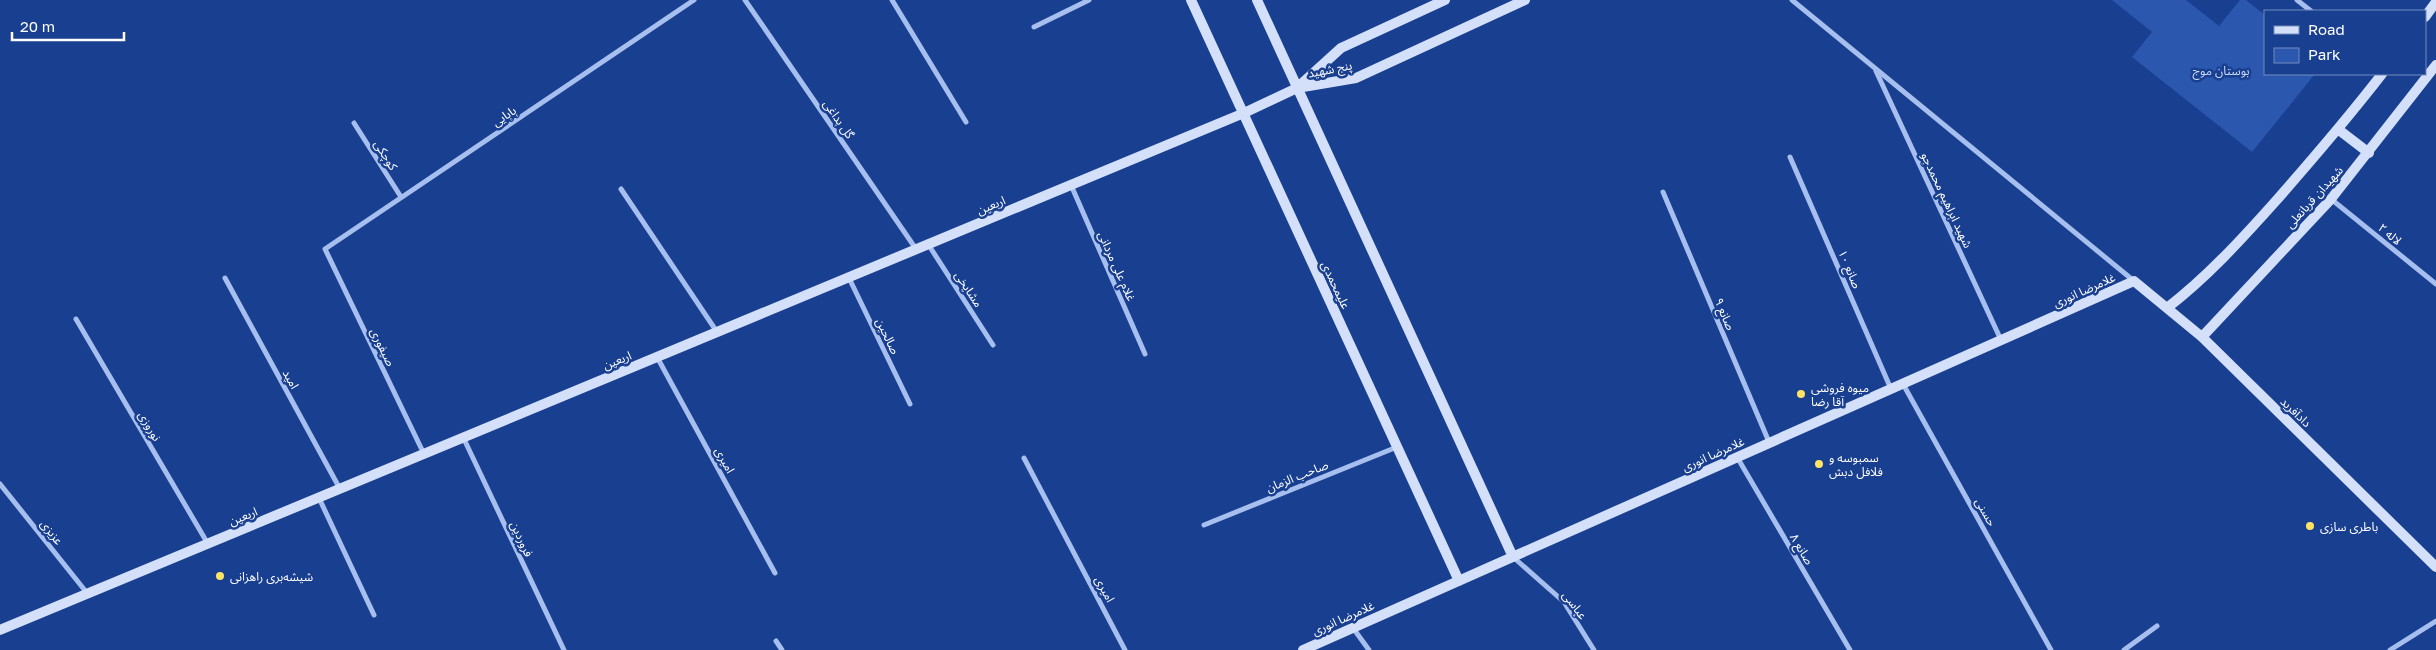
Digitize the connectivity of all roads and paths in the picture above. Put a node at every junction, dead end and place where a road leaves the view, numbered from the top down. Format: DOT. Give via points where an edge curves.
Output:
graph roads {
  1 [pos="694,0"];
  2 [pos="745,0"];
  3 [pos="892,0"];
  4 [pos="1089,0"];
  5 [pos="1191,0"];
  6 [pos="1257,0"];
  7 [pos="1445,0"];
  8 [pos="1525,0"];
  9 [pos="1792,0"];
  10 [pos="2297,0"];
  11 [pos="2436,2"];
  12 [pos="2310,10"];
  13 [pos="2426,16"];
  14 [pos="1034,27"];
  15 [pos="2436,65"];
  16 [pos="1875,68"];
  17 [pos="2381,75"];
  18 [pos="1297,88"];
  19 [pos="1244,113"];
  20 [pos="966,122"];
  21 [pos="354,123"];
  22 [pos="2339,130"];
  23 [pos="2368,153"];
  24 [pos="1790,157"];
  25 [pos="1070,185"];
  26 [pos="622,189"];
  27 [pos="1663,192"];
  28 [pos="401,197"];
  29 [pos="2331,199"];
  30 [pos="928,244"];
  31 [pos="325,249"];
  32 [pos="916,249"];
  33 [pos="848,277"];
  34 [pos="225,278"];
  35 [pos="2134,281"];
  36 [pos="2436,284"];
  37 [pos="2167,308"];
  38 [pos="76,319"];
  39 [pos="717,332"];
  40 [pos="2202,337"];
  41 [pos="2001,340"];
  42 [pos="993,345"];
  43 [pos="1145,354"];
  44 [pos="657,357"];
  45 [pos="1903,384"];
  46 [pos="1890,389"];
  47 [pos="910,404"];
  48 [pos="463,437"];
  49 [pos="1770,443"];
  50 [pos="1397,447"];
  51 [pos="424,454"];
  52 [pos="1024,458"];
  53 [pos="1737,458"];
  54 [pos="0,484"];
  55 [pos="340,490"];
  56 [pos="319,498"];
  57 [pos="1204,525"];
  58 [pos="208,544"];
  59 [pos="1513,557"];
  60 [pos="2436,567"];
  61 [pos="775,573"];
  62 [pos="1459,581"];
  63 [pos="88,594"];
  64 [pos="374,615"];
  65 [pos="2436,621"];
  66 [pos="2157,626"];
  67 [pos="1353,628"];
  68 [pos="0,630"];
  69 [pos="776,641"];
  70 [pos="564,650"];
  71 [pos="782,650"];
  72 [pos="1125,650"];
  73 [pos="1302,650"];
  74 [pos="1368,650"];
  75 [pos="1594,650"];
  76 [pos="1850,650"];
  77 [pos="2051,650"];
  78 [pos="2124,650"];
  79 [pos="2390,650"];
  1 -- 28 [label="street, بابایی"];
  2 -- 32 [label="street, گل بداغی"];
  3 -- 20 [label="street"];
  4 -- 14 [label="street"];
  5 -- 19 [label="street, علیمحمدی"];
  6 -- 18 [label="street"];
  7 -- 18 [label="street, پنج شهید" via="1341,48"];
  8 -- 18 [label="street, پنج شهید" via="1356,78"];
  9 -- 16 [label="street"];
  10 -- 12 [label="street"];
  11 -- 13 [label="street"];
  15 -- 23 [label="street, شهیدان قربانعلی"];
  16 -- 35 [label="street"];
  16 -- 41 [label="street, شهید ابراهیم محمدجو"];
  17 -- 22 [label="street, شهیدان قربانعلی"];
  18 -- 19 [label="street, اربعین"];
  18 -- 59 [label="street"];
  19 -- 25 [label="street, اربعین"];
  19 -- 50 [label="street, علیمحمدی"];
  21 -- 28 [label="street, کوچکی"];
  22 -- 23 [label="street"];
  22 -- 37 [label="street, شهیدان قربانعلی" via="2230,252 2198,284"];
  23 -- 29 [label="street, شهیدان قربانعلی"];
  24 -- 46 [label="street, صانع ۱۰"];
  25 -- 30 [label="street, اربعین"];
  25 -- 43 [label="street, غلام علی مردانی"];
  26 -- 39 [label="street"];
  27 -- 49 [label="street, صانع ۹"];
  28 -- 31 [label="street, بابایی"];
  29 -- 36 [label="street, لاله ۲"];
  29 -- 40 [label="street, شهیدان قربانعلی"];
  30 -- 32 [label="street, اربعین"];
  30 -- 42 [label="street, مشایخی"];
  31 -- 51 [label="street, صیفوری"];
  32 -- 33 [label="street, اربعین"];
  33 -- 39 [label="street, اربعین"];
  33 -- 47 [label="street, صالحین"];
  34 -- 55 [label="street, امید"];
  35 -- 37 [label="street, دادآفرید"];
  35 -- 41 [label="street, غلامرضا انوری"];
  37 -- 40 [label="street, دادآفرید"];
  38 -- 58 [label="street, نوروزی"];
  39 -- 44 [label="street, اربعین"];
  40 -- 60 [label="street, دادآفرید"];
  41 -- 45 [label="street, غلامرضا انوری"];
  44 -- 48 [label="street, اربعین"];
  44 -- 61 [label="street, امیری"];
  45 -- 46 [label="street, غلامرضا انوری"];
  45 -- 77 [label="street, حسنی"];
  46 -- 49 [label="street, غلامرضا انوری"];
  48 -- 51 [label="street, اربعین"];
  48 -- 70 [label="street, فروردین"];
  49 -- 53 [label="street, غلامرضا انوری"];
  50 -- 57 [label="street, صاحب الزمان"];
  50 -- 62 [label="street, علیمحمدی"];
  51 -- 55 [label="street, اربعین"];
  52 -- 72 [label="street, امیری"];
  53 -- 59 [label="street, غلامرضا انوری"];
  53 -- 76 [label="street, صانع ۸"];
  54 -- 63 [label="street, عزیزی"];
  55 -- 56 [label="street, اربعین"];
  56 -- 58 [label="street, اربعین"];
  56 -- 64 [label="street"];
  58 -- 63 [label="street, اربعین"];
  59 -- 62 [label="street, غلامرضا انوری"];
  59 -- 75 [label="street, عباسی" via="1564,602"];
  62 -- 67 [label="street, غلامرضا انوری"];
  63 -- 68 [label="street, اربعین"];
  65 -- 79 [label="street"];
  66 -- 78 [label="street"];
  67 -- 73 [label="street, غلامرضا انوری"];
  67 -- 74 [label="street"];
  69 -- 71 [label="street"];
}
